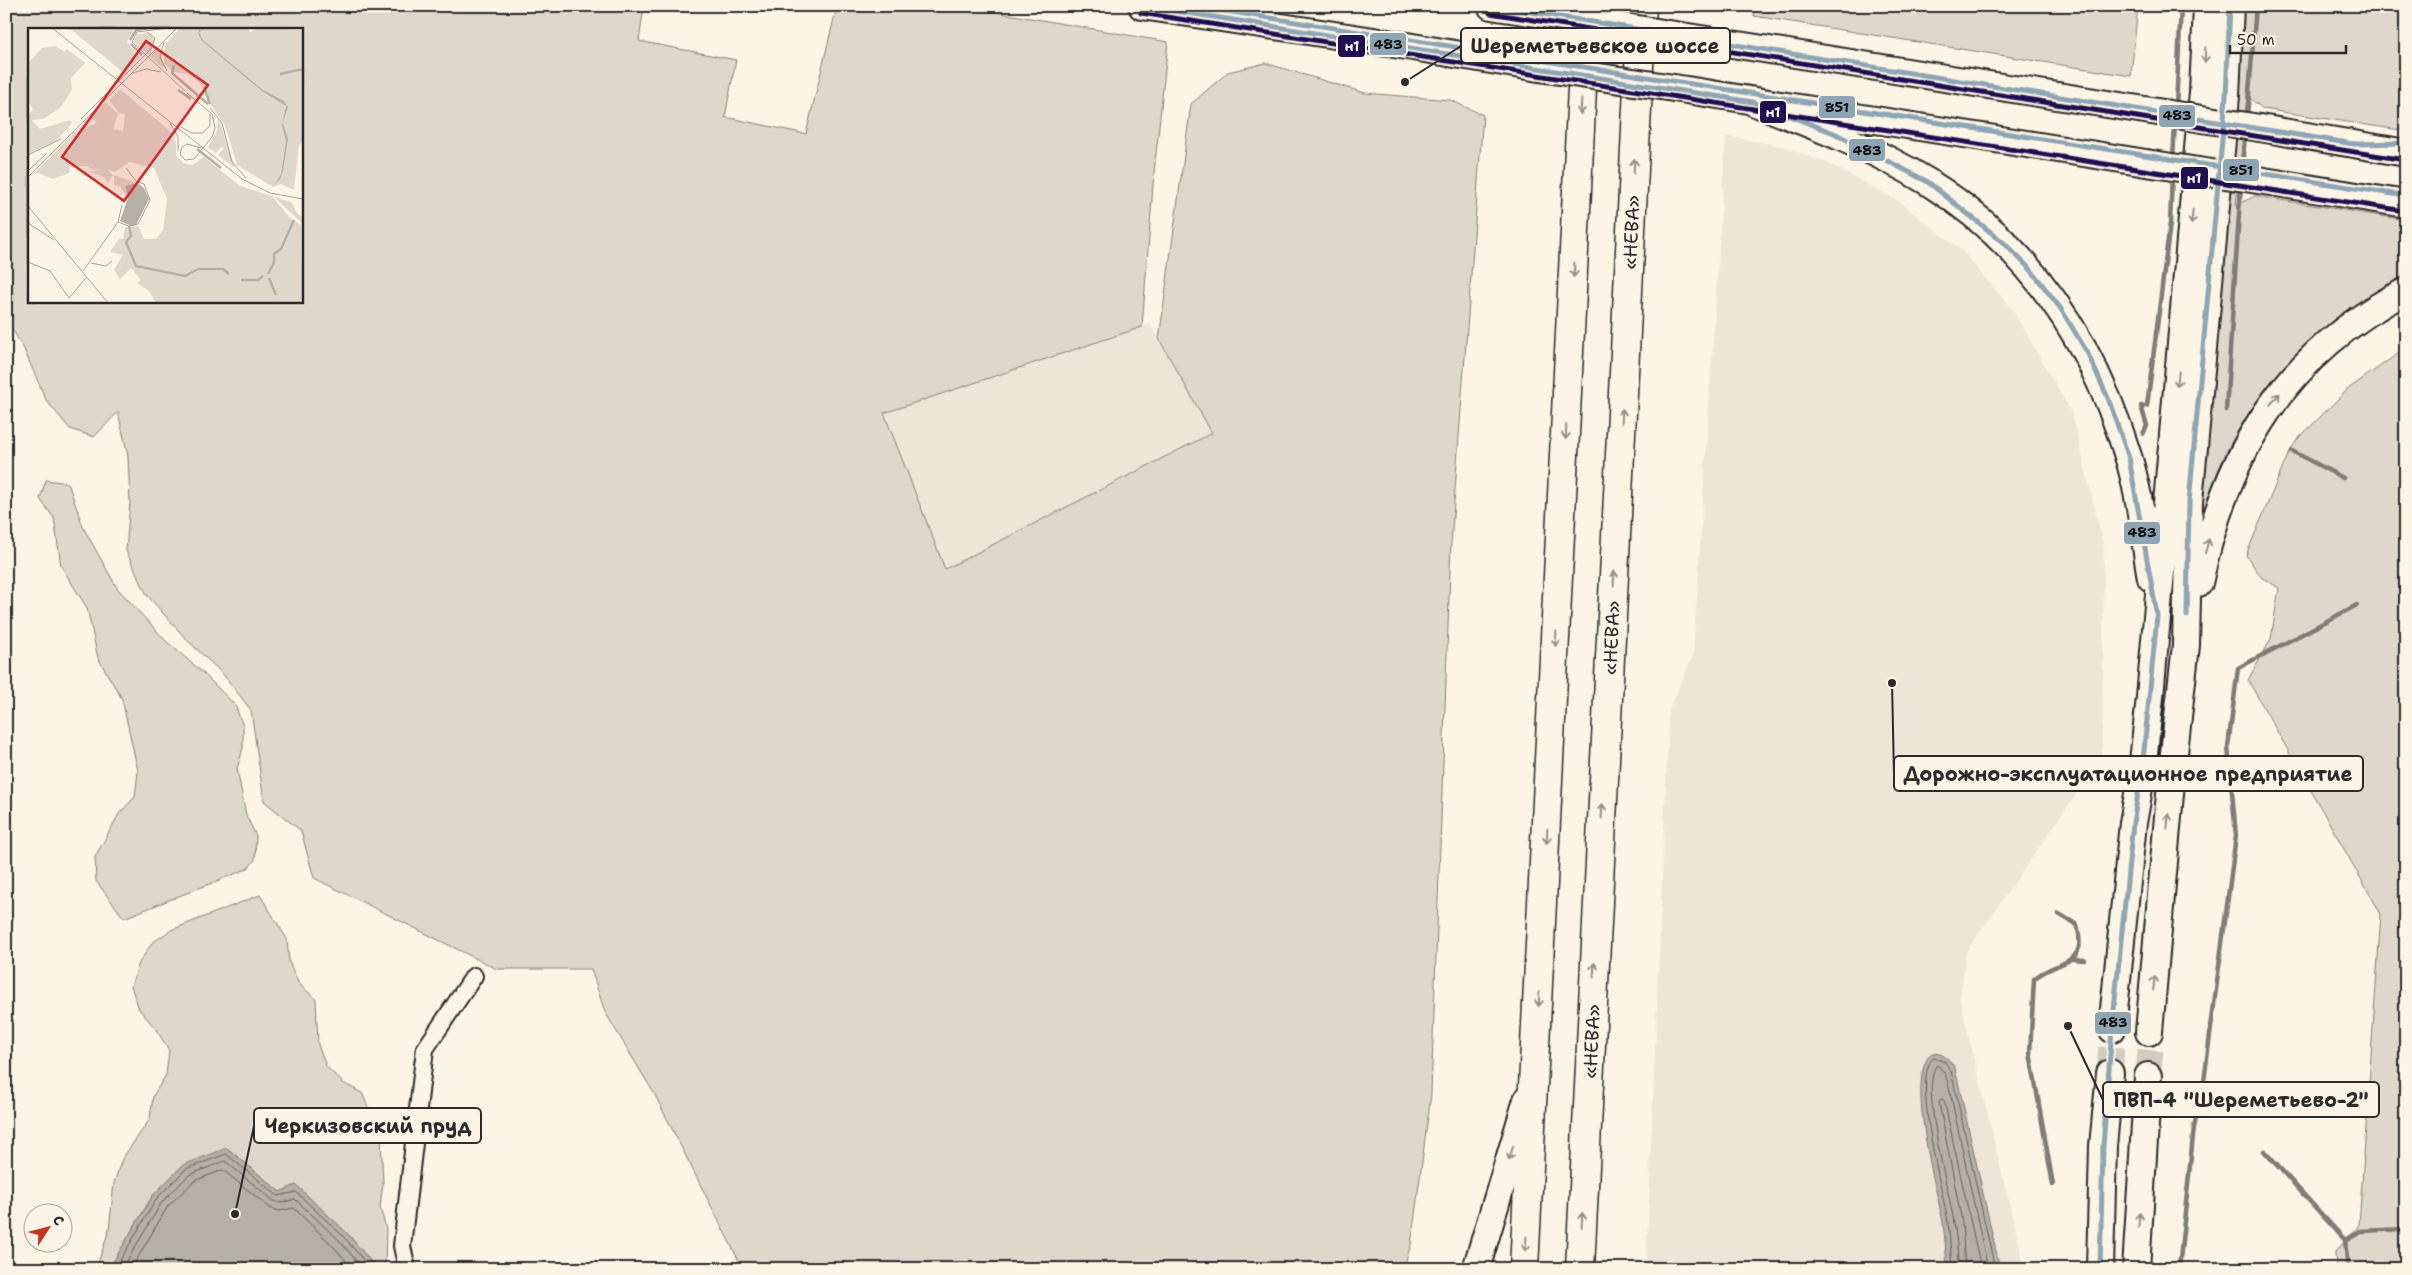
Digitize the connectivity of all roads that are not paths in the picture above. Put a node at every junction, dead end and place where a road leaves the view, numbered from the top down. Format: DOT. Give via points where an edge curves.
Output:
graph roads {
  1 [pos="1142,6"];
  2 [pos="1491,6"];
  3 [pos="1586,6"];
  4 [pos="1642,6"];
  5 [pos="2207,6"];
  6 [pos="2230,6"];
  7 [pos="1753,102"];
  8 [pos="2354,144"];
  9 [pos="2406,144"];
  10 [pos="2406,153"];
  11 [pos="2406,204"];
  12 [pos="2406,291"];
  13 [pos="2157,616"];
  14 [pos="2186,645"];
  15 [pos="474,976"];
  16 [pos="2112,1029"];
  17 [pos="2149,1032"];
  18 [pos="1536,1073"];
  19 [pos="2110,1073"];
  20 [pos="2148,1076"];
  21 [pos="407,1269"];
  22 [pos="1476,1269"];
  23 [pos="1524,1269"];
  24 [pos="1580,1269"];
  25 [pos="2100,1269"];
  26 [pos="2136,1269"];
  1 -- 7 [label="main road, bridge"];
  2 -- 8 [label="main road, bridge"];
  3 -- 18 [label="highway, one-way"];
  24 -- 4 [label="highway, «НЕВА», one-way"];
  5 -- 13 [label="main road, one-way" via="2203,92"];
  6 -- 14 [label="main road" via="2226,96 2188,502"];
  7 -- 11 [label="main road, bridge"];
  7 -- 13 [label="main road" via="1834,133 1928,182 2003,242 2061,309 2087,352 2108,398 2129,458"];
  8 -- 9 [label="main road"];
  8 -- 10 [label="main road"];
  14 -- 12 [label="main road, one-way" via="2207,545 2229,483 2264,412 2322,347 2362,316"];
  13 -- 16 [label="main road"];
  17 -- 14 [label="main road, one-way"];
  15 -- 21 [label="street" via="425,1049 402,1246"];
  18 -- 22 [label="main road, one-way"];
  18 -- 23 [label="highway, one-way"];
  19 -- 25 [label="main road" via="2103,1146"];
  26 -- 20 [label="main road, one-way"];
}
